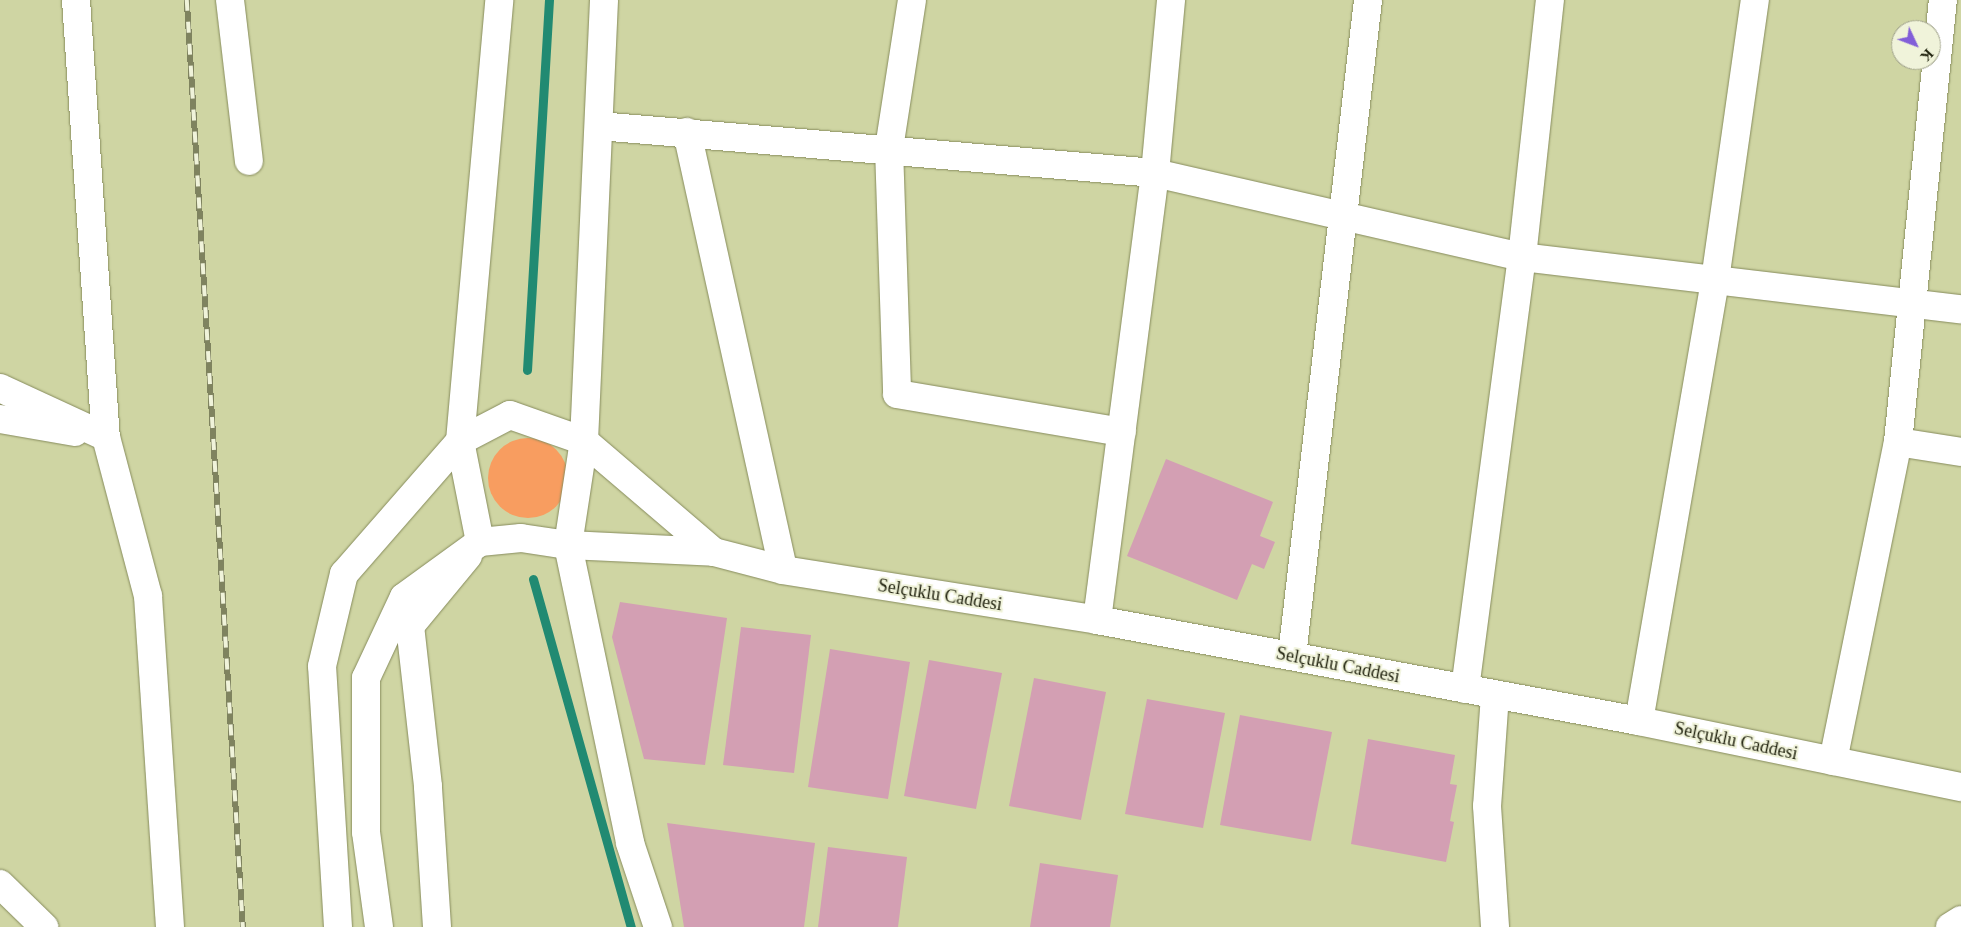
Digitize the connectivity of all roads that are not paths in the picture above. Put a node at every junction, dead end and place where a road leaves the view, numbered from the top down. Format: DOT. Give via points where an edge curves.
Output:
graph roads {
  1 [pos="76,0"];
  2 [pos="230,0"];
  3 [pos="499,0"];
  4 [pos="604,0"];
  5 [pos="912,0"];
  6 [pos="1171,0"];
  7 [pos="1368,0"];
  8 [pos="1550,0"];
  9 [pos="1755,0"];
  10 [pos="1944,0"];
  11 [pos="599,126"];
  12 [pos="687,132"];
  13 [pos="888,148"];
  14 [pos="249,161"];
  15 [pos="1155,173"];
  16 [pos="1343,216"];
  17 [pos="1522,257"];
  18 [pos="1715,280"];
  19 [pos="1912,304"];
  20 [pos="1961,309"];
  21 [pos="0,388"];
  22 [pos="0,419"];
  23 [pos="1122,432"];
  24 [pos="106,437"];
  25 [pos="460,441"];
  26 [pos="584,441"];
  27 [pos="1898,442"];
  28 [pos="1961,452"];
  29 [pos="480,542"];
  30 [pos="568,545"];
  31 [pos="714,552"];
  32 [pos="784,570"];
  33 [pos="1097,620"];
  34 [pos="1292,656"];
  35 [pos="1465,689"];
  36 [pos="1495,695"];
  37 [pos="1639,721"];
  38 [pos="1833,761"];
  39 [pos="1961,787"];
  40 [pos="0,884"];
  41 [pos="1961,920"];
  42 [pos="44,927"];
  43 [pos="170,927"];
  44 [pos="338,927"];
  45 [pos="379,927"];
  46 [pos="437,927"];
  47 [pos="658,927"];
  48 [pos="1495,927"];
  49 [pos="1950,927"];
  1 -- 24 [label="street"];
  2 -- 14 [label="street"];
  3 -- 25 [label="street"];
  4 -- 11 [label="street"];
  5 -- 13 [label="street"];
  6 -- 15 [label="street"];
  7 -- 16 [label="street"];
  8 -- 17 [label="street"];
  9 -- 18 [label="street"];
  10 -- 19 [label="street"];
  11 -- 12 [label="street"];
  11 -- 26 [label="street"];
  12 -- 13 [label="street"];
  12 -- 32 [label="street"];
  13 -- 15 [label="street"];
  13 -- 23 [label="street" via="897,394"];
  15 -- 16 [label="street"];
  15 -- 23 [label="street"];
  16 -- 17 [label="street"];
  16 -- 34 [label="street"];
  17 -- 18 [label="street"];
  17 -- 35 [label="street"];
  18 -- 19 [label="street"];
  18 -- 37 [label="street"];
  19 -- 20 [label="street"];
  19 -- 27 [label="street"];
  21 -- 24 [label="street"];
  22 -- 24 [label="street"];
  23 -- 33 [label="street"];
  24 -- 43 [label="street" via="148,596"];
  25 -- 26 [label="street" via="510,415"];
  25 -- 29 [label="street"];
  25 -- 44 [label="street" via="344,574 322,666"];
  26 -- 30 [label="street"];
  26 -- 31 [label="street, Selçuklu Caddesi"];
  27 -- 28 [label="street"];
  27 -- 38 [label="street"];
  29 -- 30 [label="street, Selçuklu Caddesi" via="521,538"];
  29 -- 45 [label="street" via="404,597 366,678 366,832"];
  29 -- 46 [label="street" via="410,626 428,786"];
  30 -- 31 [label="street, Selçuklu Caddesi"];
  30 -- 47 [label="street" via="630,843"];
  31 -- 32 [label="street, Selçuklu Caddesi"];
  32 -- 33 [label="street, Selçuklu Caddesi"];
  33 -- 34 [label="street, Selçuklu Caddesi"];
  34 -- 35 [label="street, Selçuklu Caddesi"];
  35 -- 36 [label="street, Selçuklu Caddesi"];
  36 -- 37 [label="street, Selçuklu Caddesi"];
  36 -- 48 [label="street" via="1487,806"];
  37 -- 38 [label="street, Selçuklu Caddesi"];
  38 -- 39 [label="street, Selçuklu Caddesi"];
  40 -- 42 [label="street"];
  41 -- 49 [label="street"];
}
